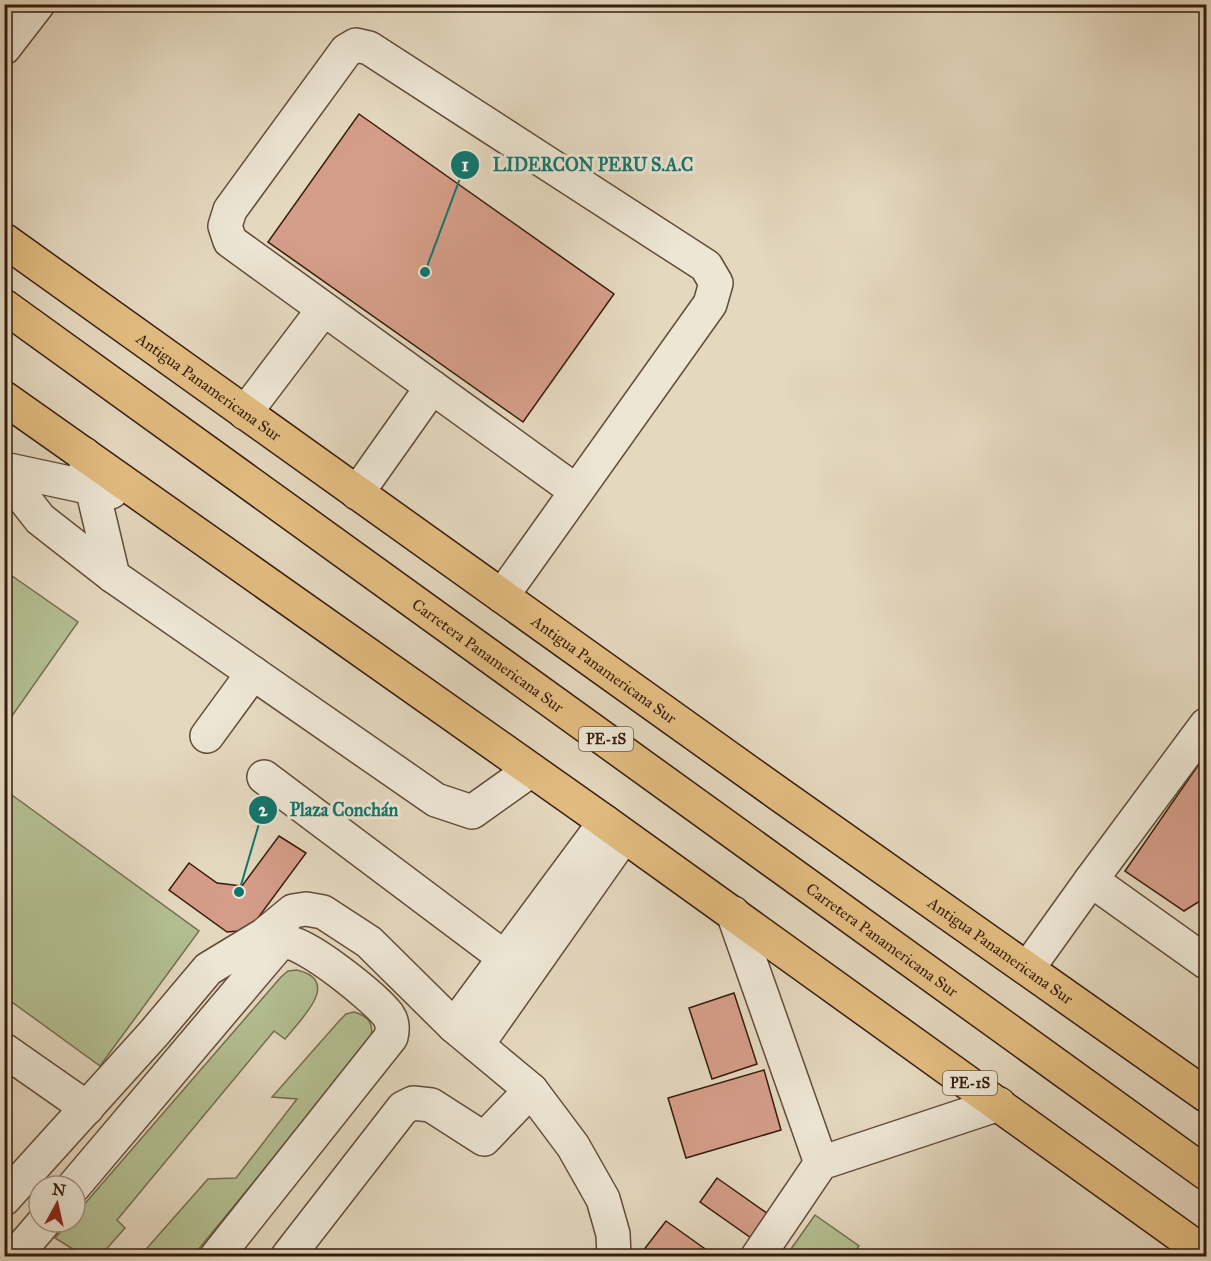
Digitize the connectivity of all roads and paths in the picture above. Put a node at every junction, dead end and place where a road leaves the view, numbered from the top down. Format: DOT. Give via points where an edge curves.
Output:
graph roads {
  1 [pos="38,4"];
  2 [pos="4,48"];
  3 [pos="4,240"];
  4 [pos="4,306"];
  5 [pos="323,310"];
  6 [pos="432,387"];
  7 [pos="4,398"];
  8 [pos="245,413"];
  9 [pos="84,454"];
  10 [pos="4,471"];
  11 [pos="92,488"];
  12 [pos="576,490"];
  13 [pos="357,493"];
  14 [pos="148,500"];
  15 [pos="113,576"];
  16 [pos="502,596"];
  17 [pos="253,673"];
  18 [pos="1206,725"];
  19 [pos="207,736"];
  20 [pos="531,770"];
  21 [pos="264,777"];
  22 [pos="615,829"];
  23 [pos="1091,880"];
  24 [pos="733,913"];
  25 [pos="369,942"];
  26 [pos="505,958"];
  27 [pos="1206,962"];
  28 [pos="1028,968"];
  29 [pos="345,975"];
  30 [pos="466,1036"];
  31 [pos="4,1050"];
  32 [pos="531,1090"];
  33 [pos="1206,1095"];
  34 [pos="999,1104"];
  35 [pos="87,1108"];
  36 [pos="821,1163"];
  37 [pos="1206,1173"];
  38 [pos="84,1174"];
  39 [pos="4,1199"];
  40 [pos="34,1234"];
  41 [pos="1206,1254"];
  42 [pos="222,1255"];
  43 [pos="15,1257"];
  44 [pos="288,1257"];
  45 [pos="614,1257"];
  46 [pos="758,1257"];
  1 -- 2 [label="street"];
  3 -- 8 [label="main road, Antigua Panamericana Sur"];
  4 -- 37 [label="main road, Carretera Panamericana Sur / PE-1S"];
  5 -- 6 [label="street"];
  5 -- 8 [label="street"];
  5 -- 12 [label="street" via="230,241 225,226 230,210 346,51 356,45 369,48 706,266 716,283 710,304"];
  6 -- 12 [label="street"];
  6 -- 13 [label="street"];
  7 -- 9 [label="main road, PE-1S"];
  8 -- 13 [label="main road, Antigua Panamericana Sur"];
  9 -- 11 [label="street"];
  9 -- 14 [label="main road, PE-1S"];
  10 -- 11 [label="street"];
  10 -- 15 [label="street" via="40,519"];
  11 -- 14 [label="street"];
  11 -- 15 [label="street"];
  12 -- 16 [label="street"];
  13 -- 16 [label="main road, Antigua Panamericana Sur"];
  14 -- 20 [label="main road, PE-1S"];
  15 -- 17 [label="street"];
  16 -- 28 [label="main road, Antigua Panamericana Sur"];
  17 -- 19 [label="street"];
  17 -- 20 [label="street" via="436,800 472,812"];
  18 -- 23 [label="street"];
  20 -- 22 [label="main road, PE-1S"];
  21 -- 26 [label="street"];
  22 -- 24 [label="main road, PE-1S"];
  22 -- 26 [label="street"];
  22 -- 30 [label="street"];
  23 -- 27 [label="street"];
  23 -- 28 [label="street"];
  24 -- 34 [label="main road, PE-1S"];
  24 -- 36 [label="street"];
  25 -- 29 [label="street"];
  25 -- 30 [label="street"];
  25 -- 35 [label="street" via="323,912 293,911 264,935 208,969"];
  26 -- 30 [label="street"];
  28 -- 33 [label="main road, Antigua Panamericana Sur"];
  29 -- 38 [label="street" via="295,943 277,946"];
  29 -- 42 [label="street" via="388,1015 393,1027 391,1037"];
  30 -- 32 [label="street"];
  31 -- 35 [label="street"];
  32 -- 44 [label="street" via="484,1139 431,1105 413,1103 403,1108"];
  32 -- 45 [label="street" via="573,1146 603,1199 613,1234"];
  34 -- 36 [label="street"];
  34 -- 41 [label="main road, PE-1S"];
  35 -- 39 [label="street"];
  36 -- 46 [label="street"];
  40 -- 43 [label="street"];
}
